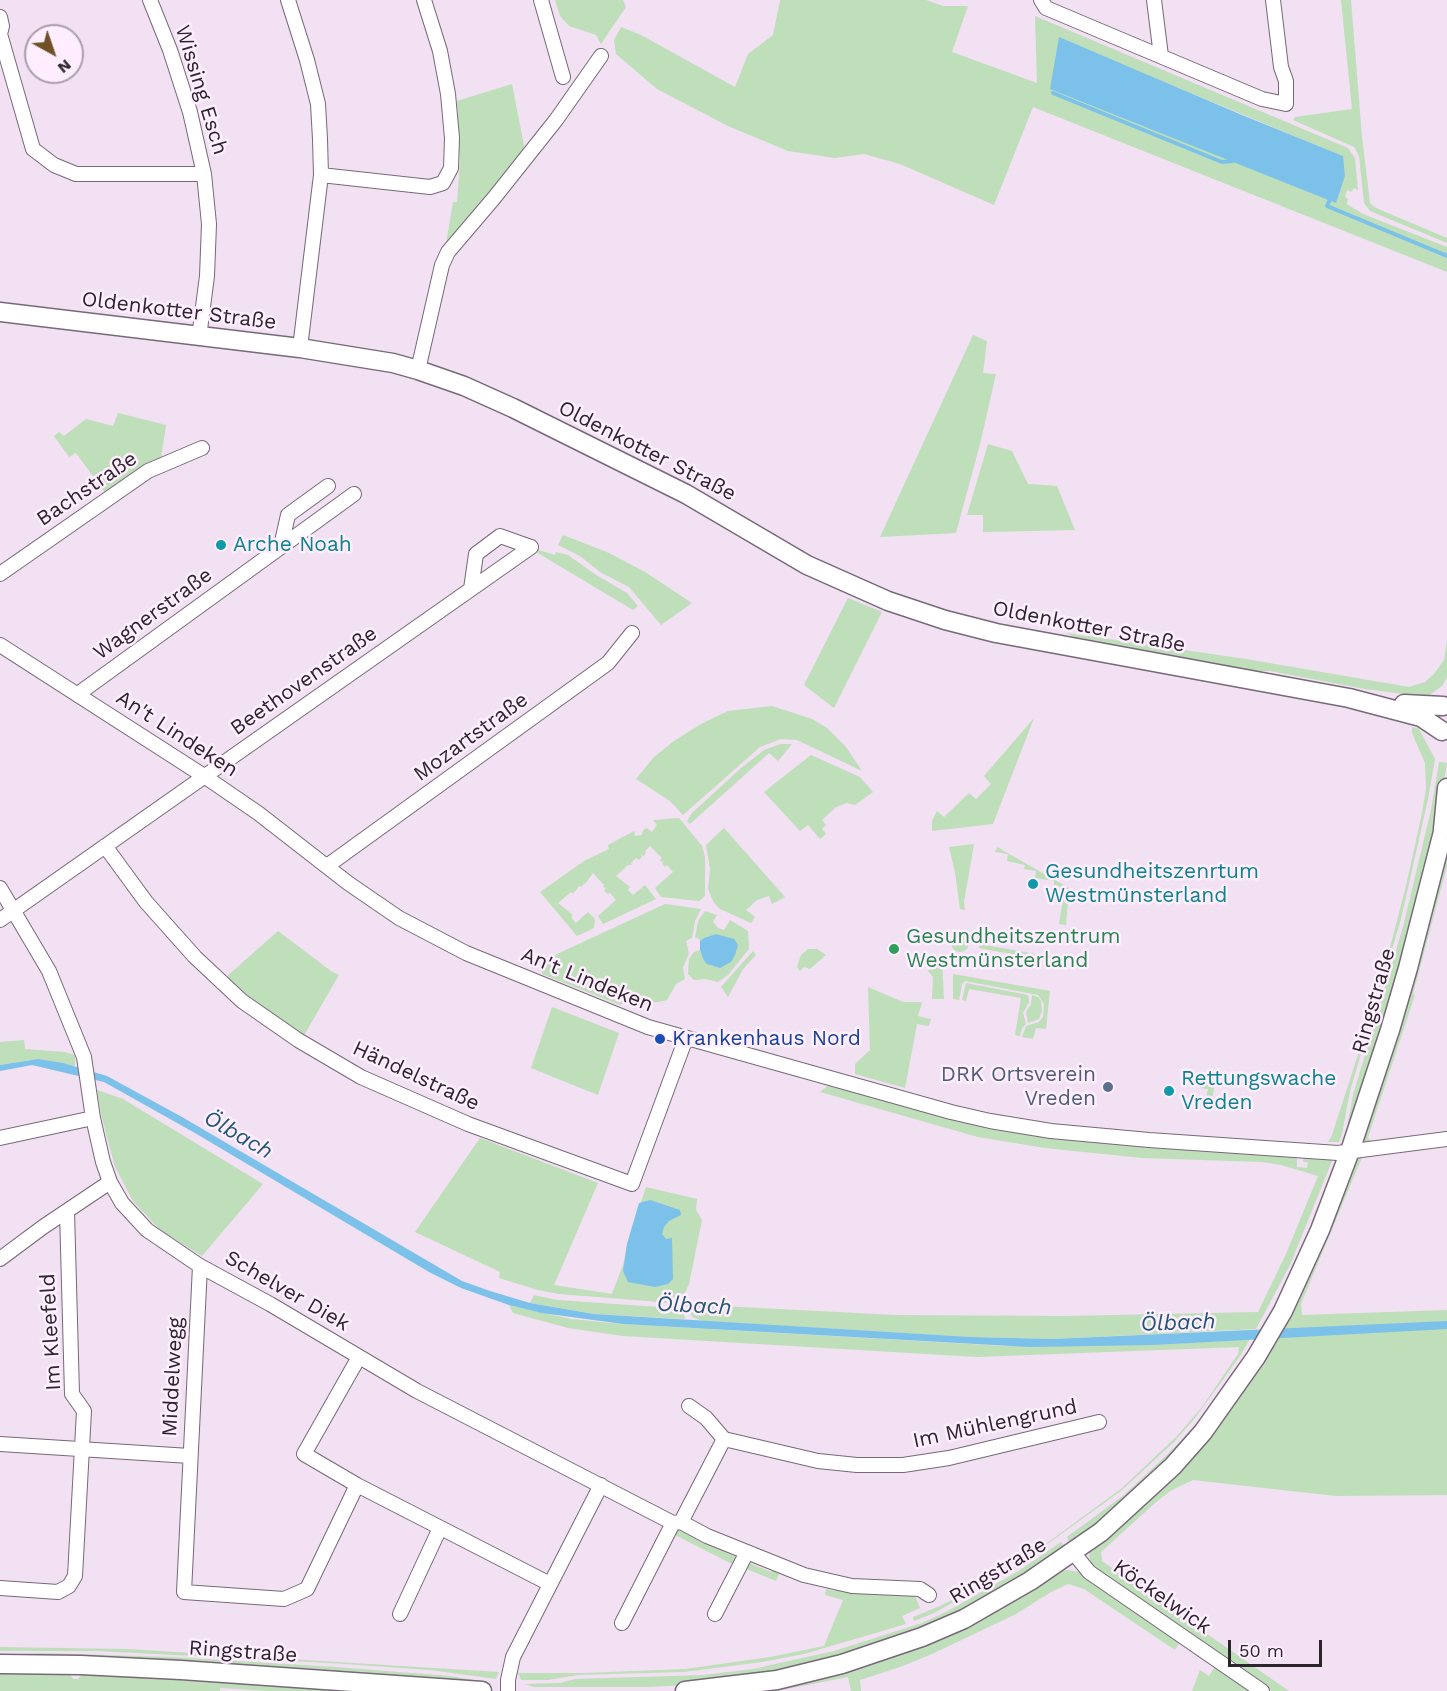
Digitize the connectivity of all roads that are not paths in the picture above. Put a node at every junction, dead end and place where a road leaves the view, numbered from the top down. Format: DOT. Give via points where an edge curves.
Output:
graph roads {
  1 [pos="150,0"];
  2 [pos="288,0"];
  3 [pos="424,0"];
  4 [pos="541,0"];
  5 [pos="1041,0"];
  6 [pos="1154,0"];
  7 [pos="1273,0"];
  8 [pos="0,17"];
  9 [pos="0,34"];
  10 [pos="1161,56"];
  11 [pos="601,57"];
  12 [pos="563,77"];
  13 [pos="204,174"];
  14 [pos="321,175"];
  15 [pos="0,312"];
  16 [pos="199,337"];
  17 [pos="300,348"];
  18 [pos="418,370"];
  19 [pos="202,448"];
  20 [pos="328,486"];
  21 [pos="354,494"];
  22 [pos="281,546"];
  23 [pos="0,574"];
  24 [pos="471,589"];
  25 [pos="632,633"];
  26 [pos="0,645"];
  27 [pos="78,694"];
  28 [pos="1349,699"];
  29 [pos="1445,704"];
  30 [pos="1444,735"];
  31 [pos="204,776"];
  32 [pos="1447,788"];
  33 [pos="1445,825"];
  34 [pos="105,846"];
  35 [pos="327,866"];
  36 [pos="0,888"];
  37 [pos="13,909"];
  38 [pos="0,920"];
  39 [pos="686,1038"];
  40 [pos="93,1118"];
  41 [pos="0,1138"];
  42 [pos="1447,1138"];
  43 [pos="1350,1150"];
  44 [pos="110,1182"];
  45 [pos="67,1211"];
  46 [pos="0,1259"];
  47 [pos="200,1266"];
  48 [pos="359,1357"];
  49 [pos="689,1406"];
  50 [pos="1099,1422"];
  51 [pos="724,1439"];
  52 [pos="0,1444"];
  53 [pos="83,1449"];
  54 [pos="190,1456"];
  55 [pos="357,1485"];
  56 [pos="601,1485"];
  57 [pos="677,1523"];
  58 [pos="440,1528"];
  59 [pos="747,1552"];
  60 [pos="1072,1552"];
  61 [pos="550,1584"];
  62 [pos="0,1588"];
  63 [pos="930,1595"];
  64 [pos="400,1614"];
  65 [pos="715,1614"];
  66 [pos="622,1623"];
  67 [pos="0,1664"];
  68 [pos="482,1691"];
  69 [pos="508,1691"];
  70 [pos="685,1691"];
  71 [pos="1263,1691"];
  1 -- 13 [label="street, Wissing Esch" via="190,112"];
  2 -- 14 [label="street" via="318,104"];
  3 -- 14 [label="street" via="440,51 451,127 451,168 443,183 430,187"];
  4 -- 12 [label="street"];
  5 -- 10 [label="street" via="1046,8"];
  6 -- 10 [label="street"];
  7 -- 10 [label="street" via="1286,105 1262,99"];
  8 -- 9 [label="street"];
  9 -- 13 [label="street" via="33,149 54,165 76,174"];
  11 -- 18 [label="street" via="448,252"];
  13 -- 16 [label="street, Wissing Esch" via="209,224"];
  14 -- 17 [label="street"];
  15 -- 16 [label="main road, Oldenkotter Straße"];
  16 -- 17 [label="main road, Oldenkotter Straße"];
  17 -- 18 [label="main road, Oldenkotter Straße"];
  18 -- 28 [label="main road, Oldenkotter Straße" via="503,404 686,494 807,565 888,602 996,633"];
  19 -- 23 [label="street, Bachstraße" via="148,471"];
  20 -- 22 [label="street" via="288,515"];
  21 -- 22 [label="street, Wagnerstraße"];
  22 -- 27 [label="street, Wagnerstraße"];
  24 -- 24 [label="street, Beethovenstraße" via="476,554 500,536 531,547"];
  24 -- 31 [label="street, Beethovenstraße"];
  25 -- 35 [label="street, Mozartstraße" via="608,663"];
  26 -- 27 [label="street, An't Lindeken"];
  27 -- 31 [label="street, An't Lindeken"];
  28 -- 29 [label="main road" via="1423,706"];
  28 -- 30 [label="main road" via="1421,717"];
  29 -- 30 [label="main road" via="1439,719"];
  31 -- 34 [label="street, Beethovenstraße"];
  31 -- 35 [label="street, An't Lindeken"];
  32 -- 33 [label="main road, Ringstraße"];
  33 -- 43 [label="main road, Ringstraße" via="1408,968"];
  34 -- 37 [label="street, Beethovenstraße"];
  34 -- 39 [label="street, Händelstraße" via="146,902 195,957 242,1001 298,1040 361,1077 468,1124 632,1184"];
  35 -- 39 [label="street, An't Lindeken" via="399,918 466,953 619,1017"];
  36 -- 37 [label="street, Schelver Diek"];
  37 -- 38 [label="street, Beethovenstraße"];
  37 -- 40 [label="street, Schelver Diek" via="49,971 85,1064"];
  39 -- 43 [label="street, An't Lindeken" via="1000,1123 1149,1140 1338,1153"];
  40 -- 41 [label="street"];
  40 -- 44 [label="street, Schelver Diek"];
  42 -- 43 [label="street"];
  43 -- 60 [label="main road, Ringstraße" via="1320,1230 1283,1311 1256,1357 1203,1432 1173,1466 1101,1532"];
  44 -- 45 [label="street"];
  44 -- 47 [label="street, Schelver Diek" via="147,1230"];
  45 -- 46 [label="street"];
  45 -- 53 [label="street, Im Kleefeld" via="72,1394 84,1411"];
  47 -- 48 [label="street, Schelver Diek"];
  47 -- 54 [label="street, Middelwegg"];
  48 -- 55 [label="street" via="304,1454"];
  48 -- 56 [label="street, Schelver Diek"];
  49 -- 51 [label="street"];
  50 -- 51 [label="street, Im Mühlengrund" via="949,1458 903,1465 818,1461"];
  51 -- 57 [label="street"];
  52 -- 53 [label="street, Middelwegg"];
  53 -- 54 [label="street, Middelwegg"];
  53 -- 62 [label="street" via="75,1576 69,1586 57,1592"];
  54 -- 55 [label="street" via="184,1592 284,1599 307,1589"];
  55 -- 58 [label="street"];
  56 -- 57 [label="street, Schelver Diek"];
  56 -- 61 [label="street"];
  57 -- 59 [label="street, Schelver Diek"];
  57 -- 66 [label="street"];
  58 -- 61 [label="street"];
  58 -- 64 [label="street"];
  59 -- 63 [label="street, Schelver Diek" via="804,1575 852,1586 920,1589"];
  59 -- 65 [label="street"];
  60 -- 70 [label="main road, Ringstraße" via="964,1619 886,1650 777,1680"];
  60 -- 71 [label="street, Köckelwick" via="1089,1572"];
  61 -- 69 [label="street" via="513,1658"];
  67 -- 68 [label="main road, Ringstraße" via="181,1670"];
}
